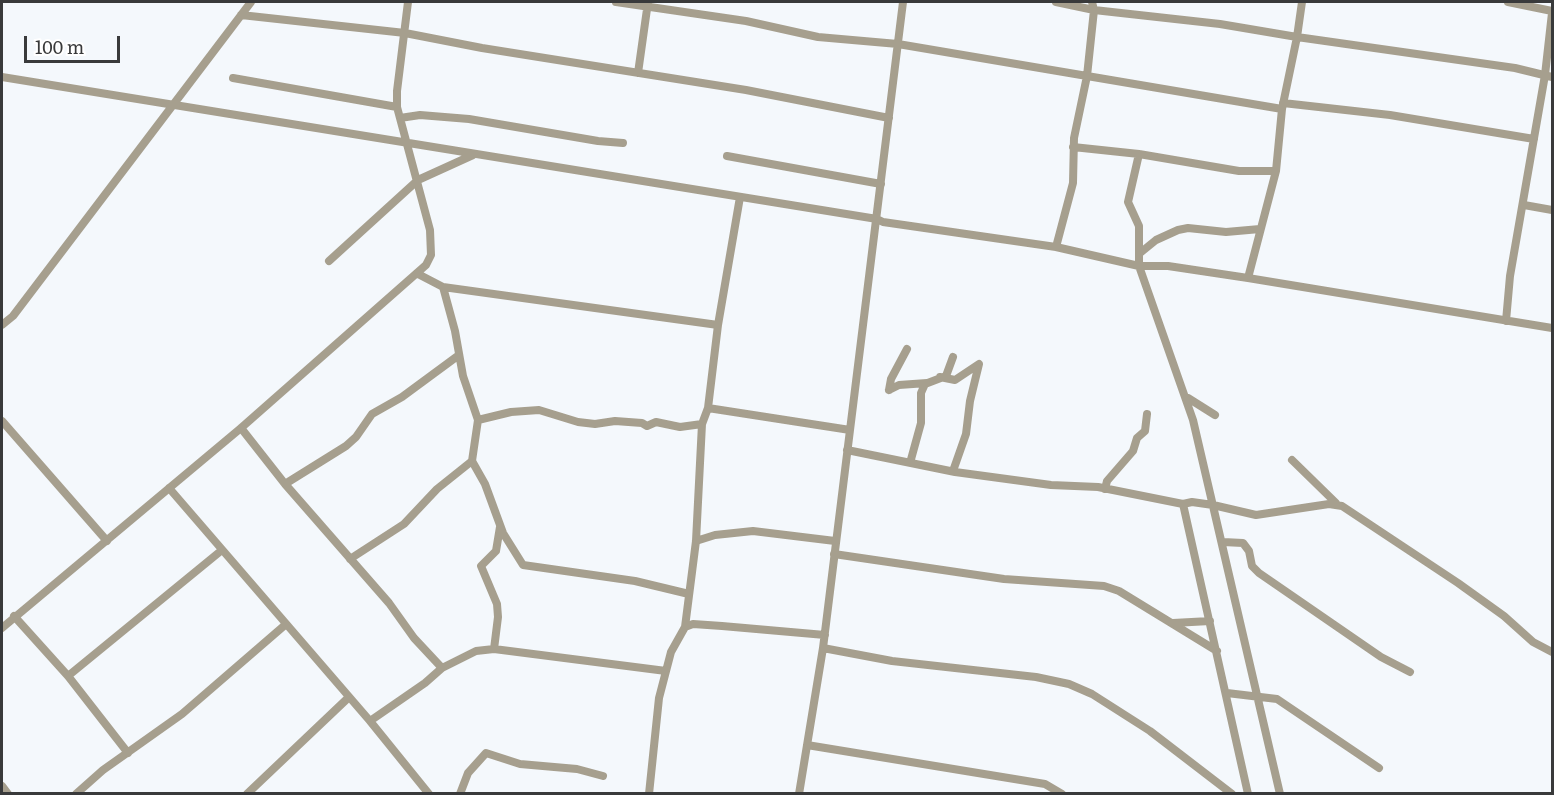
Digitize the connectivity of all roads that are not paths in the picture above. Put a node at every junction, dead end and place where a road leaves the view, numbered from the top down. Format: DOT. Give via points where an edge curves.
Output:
graph roads {
  1 [pos="251,2"];
  2 [pos="408,2"];
  3 [pos="616,2"];
  4 [pos="903,2"];
  5 [pos="1056,2"];
  6 [pos="1302,2"];
  7 [pos="1508,2"];
  8 [pos="648,5"];
  9 [pos="1093,6"];
  10 [pos="1552,12"];
  11 [pos="241,15"];
  12 [pos="405,33"];
  13 [pos="1297,37"];
  14 [pos="898,44"];
  15 [pos="638,73"];
  16 [pos="1087,76"];
  17 [pos="1549,76"];
  18 [pos="2,77"];
  19 [pos="233,78"];
  20 [pos="172,105"];
  21 [pos="1283,106"];
  22 [pos="397,107"];
  23 [pos="400,118"];
  24 [pos="889,118"];
  25 [pos="1074,138"];
  26 [pos="1534,139"];
  27 [pos="407,143"];
  28 [pos="623,143"];
  29 [pos="1073,147"];
  30 [pos="1086,148"];
  31 [pos="474,154"];
  32 [pos="1139,154"];
  33 [pos="727,156"];
  34 [pos="1276,171"];
  35 [pos="418,180"];
  36 [pos="881,184"];
  37 [pos="740,197"];
  38 [pos="1524,205"];
  39 [pos="1552,210"];
  40 [pos="877,219"];
  41 [pos="1260,229"];
  42 [pos="1056,248"];
  43 [pos="1140,253"];
  44 [pos="329,261"];
  45 [pos="1139,266"];
  46 [pos="418,274"];
  47 [pos="1248,278"];
  48 [pos="442,287"];
  49 [pos="1506,321"];
  50 [pos="2,324"];
  51 [pos="718,325"];
  52 [pos="1552,328"];
  53 [pos="907,349"];
  54 [pos="459,355"];
  55 [pos="953,357"];
  56 [pos="940,377"];
  57 [pos="927,383"];
  58 [pos="1188,398"];
  59 [pos="708,408"];
  60 [pos="1147,414"];
  61 [pos="1215,415"];
  62 [pos="477,420"];
  63 [pos="2,421"];
  64 [pos="702,424"];
  65 [pos="241,428"];
  66 [pos="850,430"];
  67 [pos="847,450"];
  68 [pos="1292,460"];
  69 [pos="472,461"];
  70 [pos="910,463"];
  71 [pos="952,471"];
  72 [pos="285,484"];
  73 [pos="169,488"];
  74 [pos="1105,489"];
  75 [pos="1336,503"];
  76 [pos="1183,504"];
  77 [pos="1213,505"];
  78 [pos="500,525"];
  79 [pos="107,541"];
  80 [pos="696,541"];
  81 [pos="835,541"];
  82 [pos="1224,542"];
  83 [pos="222,550"];
  84 [pos="834,554"];
  85 [pos="350,559"];
  86 [pos="689,594"];
  87 [pos="14,616"];
  88 [pos="1210,621"];
  89 [pos="1169,623"];
  90 [pos="686,624"];
  91 [pos="285,625"];
  92 [pos="2,628"];
  93 [pos="825,635"];
  94 [pos="823,648"];
  95 [pos="494,649"];
  96 [pos="1217,651"];
  97 [pos="1552,652"];
  98 [pos="442,668"];
  99 [pos="666,671"];
  100 [pos="1410,672"];
  101 [pos="69,676"];
  102 [pos="1227,693"];
  103 [pos="1256,696"];
  104 [pos="348,698"];
  105 [pos="370,722"];
  106 [pos="807,745"];
  107 [pos="128,753"];
  108 [pos="1379,768"];
  109 [pos="603,776"];
  110 [pos="2,786"];
  111 [pos="8,794"];
  112 [pos="76,794"];
  113 [pos="247,794"];
  114 [pos="429,794"];
  115 [pos="460,794"];
  116 [pos="650,794"];
  117 [pos="799,794"];
  118 [pos="1062,794"];
  119 [pos="1232,794"];
  120 [pos="1248,794"];
  121 [pos="1280,794"];
  1 -- 11 [label="street"];
  2 -- 12 [label="street"];
  3 -- 8 [label="street"];
  4 -- 14 [label="street"];
  5 -- 9 [label="street"];
  6 -- 13 [label="street"];
  7 -- 10 [label="street"];
  8 -- 14 [label="street" via="818,37"];
  8 -- 15 [label="street"];
  9 -- 13 [label="street"];
  9 -- 16 [label="street"];
  10 -- 17 [label="street"];
  11 -- 12 [label="street"];
  11 -- 20 [label="street"];
  12 -- 15 [label="street"];
  12 -- 22 [label="street"];
  13 -- 17 [label="street"];
  13 -- 21 [label="street"];
  14 -- 16 [label="street"];
  14 -- 24 [label="street"];
  15 -- 24 [label="street"];
  16 -- 21 [label="street"];
  16 -- 25 [label="street"];
  17 -- 26 [label="street"];
  18 -- 20 [label="street"];
  19 -- 22 [label="street"];
  20 -- 27 [label="street"];
  20 -- 50 [label="street" via="13,316"];
  21 -- 26 [label="street" via="1390,115"];
  21 -- 34 [label="street"];
  22 -- 23 [label="street"];
  23 -- 27 [label="street"];
  23 -- 28 [label="street" via="420,115 469,119"];
  24 -- 36 [label="street"];
  25 -- 29 [label="street"];
  25 -- 30 [label="street"];
  26 -- 38 [label="street"];
  27 -- 31 [label="street"];
  27 -- 35 [label="street"];
  29 -- 30 [label="street"];
  29 -- 42 [label="street" via="1073,183"];
  30 -- 32 [label="street"];
  31 -- 35 [label="street"];
  31 -- 37 [label="street"];
  32 -- 34 [label="street" via="1239,171"];
  32 -- 43 [label="street" via="1128,202 1139,226"];
  33 -- 36 [label="street"];
  34 -- 41 [label="street"];
  35 -- 44 [label="street"];
  35 -- 46 [label="street" via="431,255"];
  36 -- 40 [label="street"];
  37 -- 40 [label="street"];
  37 -- 51 [label="street"];
  38 -- 39 [label="street"];
  38 -- 49 [label="street"];
  40 -- 42 [label="street"];
  40 -- 66 [label="street"];
  41 -- 43 [label="street" via="1178,230"];
  41 -- 47 [label="street"];
  42 -- 45 [label="street"];
  43 -- 45 [label="street"];
  45 -- 47 [label="street" via="1168,266"];
  45 -- 58 [label="street"];
  46 -- 48 [label="street"];
  46 -- 65 [label="street"];
  47 -- 49 [label="street"];
  48 -- 51 [label="street"];
  48 -- 54 [label="street"];
  49 -- 52 [label="street"];
  51 -- 59 [label="street"];
  53 -- 57 [label="street" via="889,390 899,385"];
  54 -- 62 [label="street"];
  54 -- 72 [label="street" via="372,414 346,446"];
  55 -- 56 [label="street" via="946,376"];
  56 -- 57 [label="street"];
  56 -- 71 [label="street" via="955,380 979,364 966,434"];
  57 -- 70 [label="street" via="921,393 921,423"];
  58 -- 61 [label="street"];
  58 -- 77 [label="street"];
  59 -- 64 [label="street"];
  59 -- 66 [label="street"];
  60 -- 74 [label="street" via="1145,431"];
  62 -- 64 [label="street" via="539,410 595,424"];
  62 -- 69 [label="street"];
  63 -- 79 [label="street"];
  64 -- 80 [label="street"];
  65 -- 72 [label="street"];
  65 -- 73 [label="street"];
  66 -- 67 [label="street"];
  67 -- 70 [label="street"];
  67 -- 81 [label="street"];
  68 -- 75 [label="street"];
  69 -- 78 [label="street"];
  69 -- 85 [label="street" via="437,489 404,524"];
  70 -- 71 [label="street"];
  71 -- 74 [label="street"];
  72 -- 85 [label="street"];
  73 -- 79 [label="street"];
  73 -- 83 [label="street"];
  74 -- 76 [label="street"];
  75 -- 77 [label="street" via="1256,515"];
  75 -- 97 [label="street" via="1458,583 1533,642"];
  76 -- 77 [label="street"];
  76 -- 88 [label="street"];
  77 -- 82 [label="street"];
  78 -- 86 [label="street" via="523,565 635,581"];
  78 -- 95 [label="street" via="496,551 481,566 497,604"];
  79 -- 87 [label="street"];
  80 -- 81 [label="street" via="753,531"];
  80 -- 86 [label="street"];
  81 -- 84 [label="street"];
  82 -- 100 [label="street" via="1243,543 1259,573 1381,657"];
  82 -- 103 [label="street"];
  83 -- 91 [label="street"];
  83 -- 101 [label="street"];
  84 -- 89 [label="street" via="1004,579 1104,586 1119,591"];
  84 -- 93 [label="street"];
  85 -- 98 [label="street"];
  86 -- 90 [label="street"];
  87 -- 92 [label="street"];
  87 -- 101 [label="street"];
  88 -- 89 [label="street"];
  88 -- 96 [label="street"];
  89 -- 96 [label="street"];
  90 -- 93 [label="street"];
  90 -- 99 [label="street"];
  91 -- 104 [label="street"];
  91 -- 107 [label="street" via="189,708"];
  93 -- 94 [label="street"];
  94 -- 106 [label="street"];
  94 -- 119 [label="street" via="1069,684 1150,731"];
  95 -- 98 [label="street" via="469,654"];
  95 -- 99 [label="street"];
  96 -- 102 [label="street"];
  98 -- 105 [label="street"];
  99 -- 116 [label="street" via="655,732"];
  101 -- 107 [label="street"];
  102 -- 103 [label="street"];
  102 -- 120 [label="street"];
  103 -- 108 [label="street" via="1277,699"];
  103 -- 121 [label="street"];
  104 -- 105 [label="street"];
  104 -- 113 [label="street"];
  105 -- 114 [label="street"];
  106 -- 117 [label="street"];
  106 -- 118 [label="street" via="1045,784"];
  107 -- 112 [label="street"];
  109 -- 115 [label="street" via="577,769 520,764 486,753 468,773"];
  110 -- 111 [label="street"];
}
